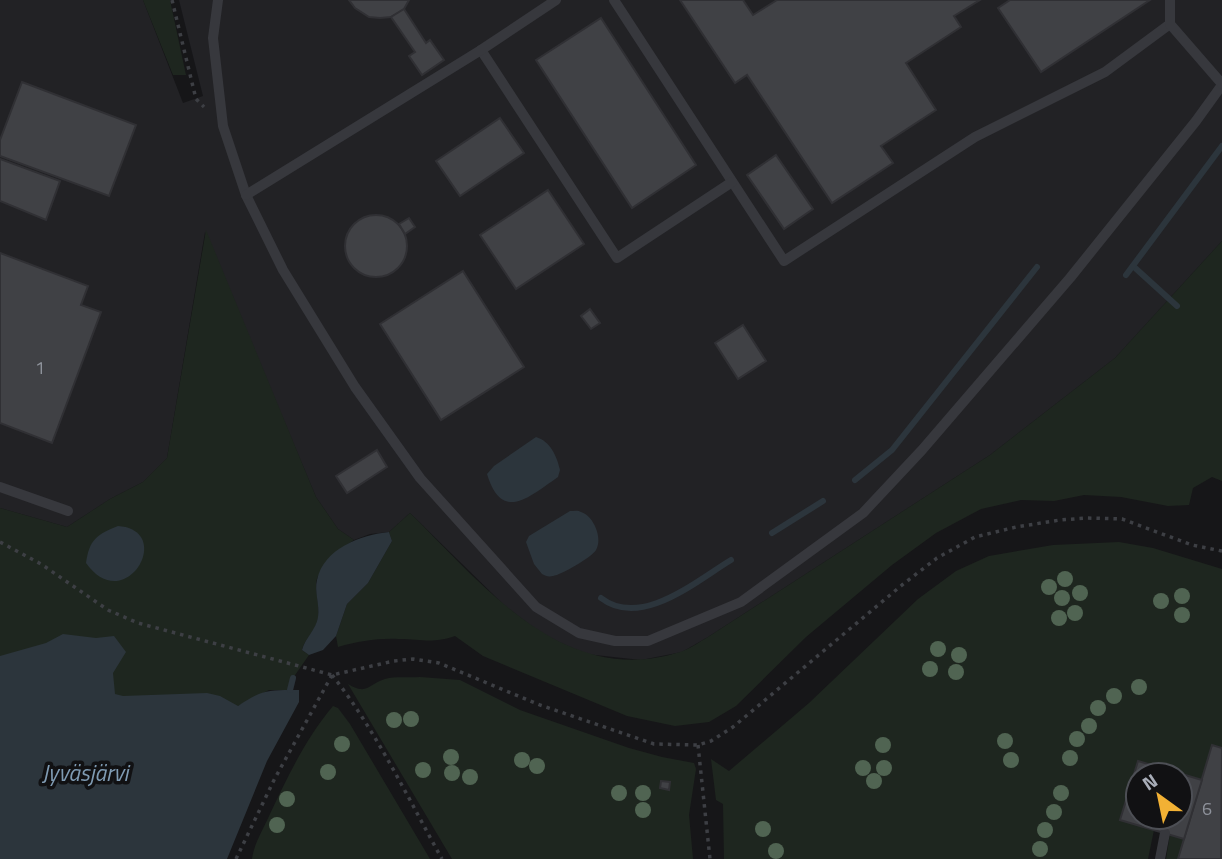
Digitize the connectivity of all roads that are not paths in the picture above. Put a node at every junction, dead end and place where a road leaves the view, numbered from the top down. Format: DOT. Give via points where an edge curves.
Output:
graph roads {
  1 [pos="218,0"];
  2 [pos="556,0"];
  3 [pos="614,0"];
  4 [pos="1170,0"];
  5 [pos="1170,24"];
  6 [pos="481,50"];
  7 [pos="1222,85"];
  8 [pos="732,182"];
  9 [pos="246,195"];
  10 [pos="0,487"];
  11 [pos="68,512"];
  12 [pos="1165,833"];
  13 [pos="1160,859"];
  1 -- 9 [label="lane" via="213,38 223,126"];
  2 -- 6 [label="lane"];
  3 -- 8 [label="lane"];
  4 -- 5 [label="lane"];
  5 -- 7 [label="lane"];
  5 -- 8 [label="lane" via="1105,72 975,137 784,261"];
  6 -- 8 [label="lane" via="617,258"];
  6 -- 9 [label="lane"];
  7 -- 9 [label="lane" via="1070,278 863,513 741,602 648,641 579,634 537,607 508,578 420,478 355,387 283,270"];
  10 -- 11 [label="lane"];
  12 -- 13 [label="lane"];
}
